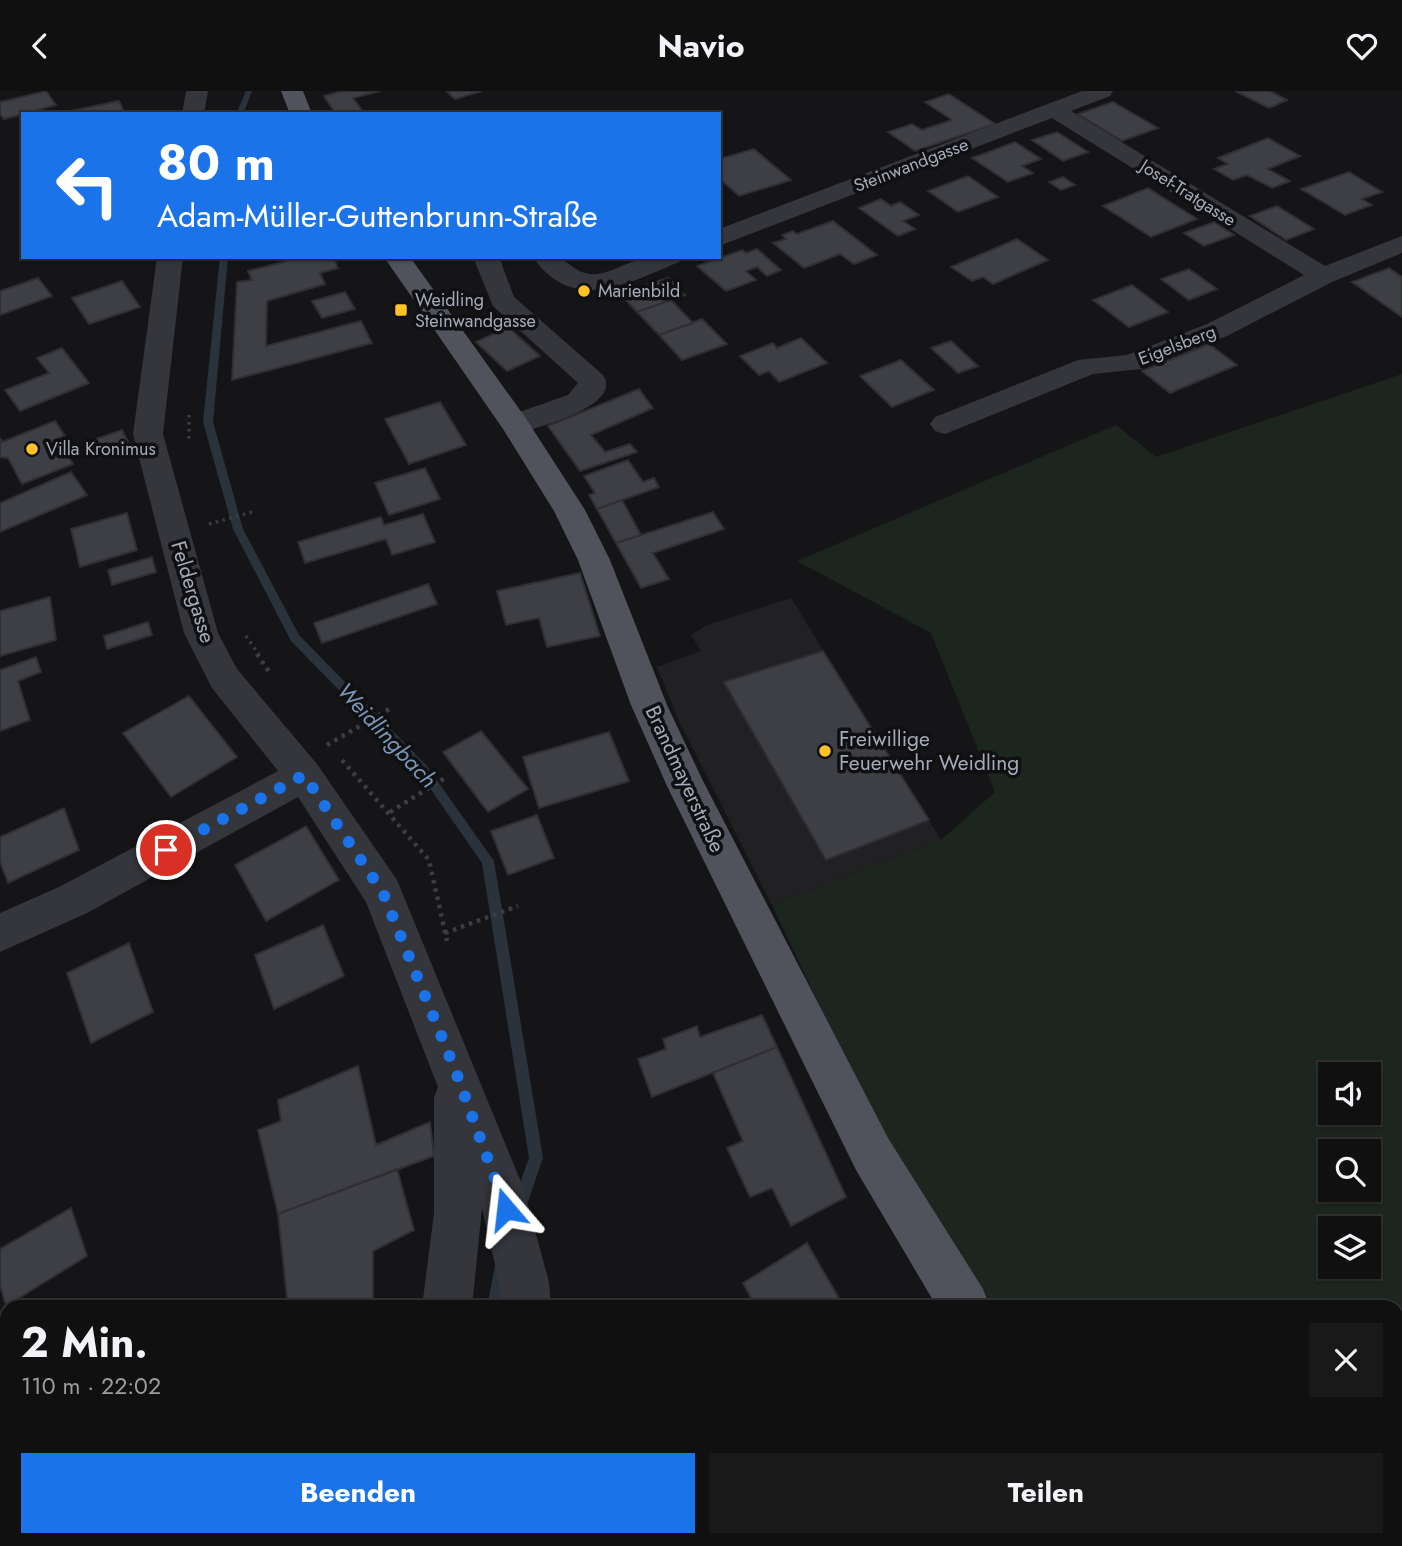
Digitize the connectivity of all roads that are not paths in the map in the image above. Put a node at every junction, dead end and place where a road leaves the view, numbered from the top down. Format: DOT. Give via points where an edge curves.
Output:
graph roads {
  1 [pos="197,91"];
  2 [pos="292,91"];
  3 [pos="1102,91"];
  4 [pos="1054,110"];
  5 [pos="193,112"];
  6 [pos="300,112"];
  7 [pos="721,238"];
  8 [pos="1402,244"];
  9 [pos="170,259"];
  10 [pos="398,259"];
  11 [pos="487,259"];
  12 [pos="548,259"];
  13 [pos="665,259"];
  14 [pos="1323,276"];
  15 [pos="515,424"];
  16 [pos="945,424"];
  17 [pos="304,775"];
  18 [pos="0,933"];
  19 [pos="456,1072"];
  20 [pos="448,1300"];
  21 [pos="525,1300"];
  22 [pos="961,1300"];
  1 -- 5 [label="street"];
  2 -- 6 [label="main road"];
  3 -- 4 [label="street, Steinwandgasse"];
  4 -- 7 [label="street, Steinwandgasse"];
  4 -- 14 [label="street, Josef-Tratgasse"];
  8 -- 14 [label="street, Eigelsberg"];
  9 -- 17 [label="street, Feldergasse" via="148,434 201,632 224,678"];
  10 -- 15 [label="main road, Brandmayerstraße"];
  11 -- 15 [label="street" via="502,299 593,381 592,389 578,402"];
  12 -- 13 [label="street" via="566,277 601,284"];
  14 -- 16 [label="street, Eigelsberg" via="1217,330 1131,363 1088,366"];
  15 -- 22 [label="main road, Brandmayerstraße" via="569,510 594,561 685,786 872,1154"];
  17 -- 18 [label="street" via="73,900"];
  17 -- 19 [label="street, Feldergasse" via="383,893"];
  19 -- 20 [label="street, Feldergasse" via="458,1213"];
  19 -- 21 [label="street, Feldergasse" via="500,1187"];
}
